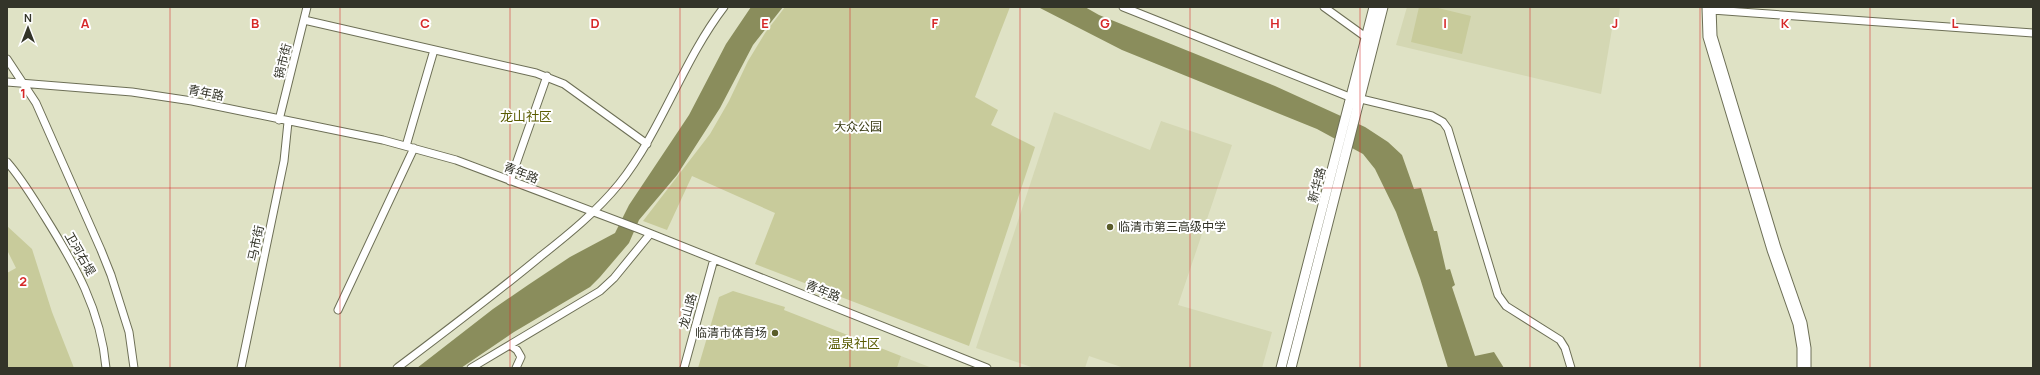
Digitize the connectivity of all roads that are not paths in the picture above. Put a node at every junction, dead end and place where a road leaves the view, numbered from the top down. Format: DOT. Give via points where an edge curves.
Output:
graph roads {
  1 [pos="307,7"];
  2 [pos="724,7"];
  3 [pos="1123,7"];
  4 [pos="1324,7"];
  5 [pos="1374,7"];
  6 [pos="1383,7"];
  7 [pos="1710,8"];
  8 [pos="304,20"];
  9 [pos="2033,33"];
  10 [pos="1367,38"];
  11 [pos="434,50"];
  12 [pos="7,59"];
  13 [pos="548,76"];
  14 [pos="7,82"];
  15 [pos="24,83"];
  16 [pos="1355,103"];
  17 [pos="279,120"];
  18 [pos="288,122"];
  19 [pos="647,144"];
  20 [pos="406,146"];
  21 [pos="414,148"];
  22 [pos="1344,148"];
  23 [pos="7,162"];
  24 [pos="510,181"];
  25 [pos="594,213"];
  26 [pos="650,234"];
  27 [pos="714,259"];
  28 [pos="338,310"];
  29 [pos="510,345"];
  30 [pos="106,368"];
  31 [pos="134,368"];
  32 [pos="241,368"];
  33 [pos="397,368"];
  34 [pos="471,368"];
  35 [pos="516,368"];
  36 [pos="684,368"];
  37 [pos="987,368"];
  38 [pos="1281,368"];
  39 [pos="1291,368"];
  40 [pos="1571,368"];
  41 [pos="1801,368"];
  42 [pos="1807,368"];
  1 -- 8 [label="street, 锅市街"];
  2 -- 19 [label="street" via="698,49"];
  3 -- 16 [label="street"];
  4 -- 10 [label="street"];
  5 -- 10 [label="main road, 新华路"];
  6 -- 16 [label="main road, 新华路"];
  7 -- 9 [label="street"];
  7 -- 41 [label="street" via="1707,37 1771,250 1800,334"];
  7 -- 42 [label="street" via="1713,36 1777,248 1806,333"];
  8 -- 11 [label="street"];
  8 -- 17 [label="street, 锅市街"];
  10 -- 16 [label="main road, 新华路"];
  11 -- 13 [label="street"];
  11 -- 20 [label="street"];
  12 -- 15 [label="street"];
  13 -- 19 [label="street" via="564,84"];
  13 -- 24 [label="street"];
  14 -- 15 [label="street, 青年路"];
  15 -- 17 [label="street, 青年路" via="166,97"];
  15 -- 31 [label="street" via="49,130 111,275 129,332"];
  16 -- 22 [label="main road, 新华路"];
  16 -- 40 [label="street" via="1432,116 1443,122 1448,129 1498,296 1506,306 1560,340"];
  17 -- 18 [label="street, 青年路"];
  18 -- 20 [label="street, 青年路"];
  18 -- 32 [label="street, 马市街" via="284,161"];
  19 -- 25 [label="street"];
  20 -- 21 [label="street, 青年路"];
  21 -- 24 [label="street, 青年路" via="456,160"];
  21 -- 28 [label="street"];
  22 -- 38 [label="main road, 新华路"];
  22 -- 39 [label="main road, 新华路"];
  23 -- 30 [label="street, 卫河右堤" via="65,249 84,283 97,323"];
  24 -- 25 [label="street, 青年路"];
  25 -- 26 [label="street, 青年路"];
  25 -- 33 [label="street" via="508,284"];
  26 -- 27 [label="street, 青年路"];
  26 -- 29 [label="street" via="600,291"];
  27 -- 36 [label="street, 龙山路"];
  27 -- 37 [label="street, 青年路"];
  29 -- 34 [label="street"];
  29 -- 35 [label="street" via="521,357"];
}
